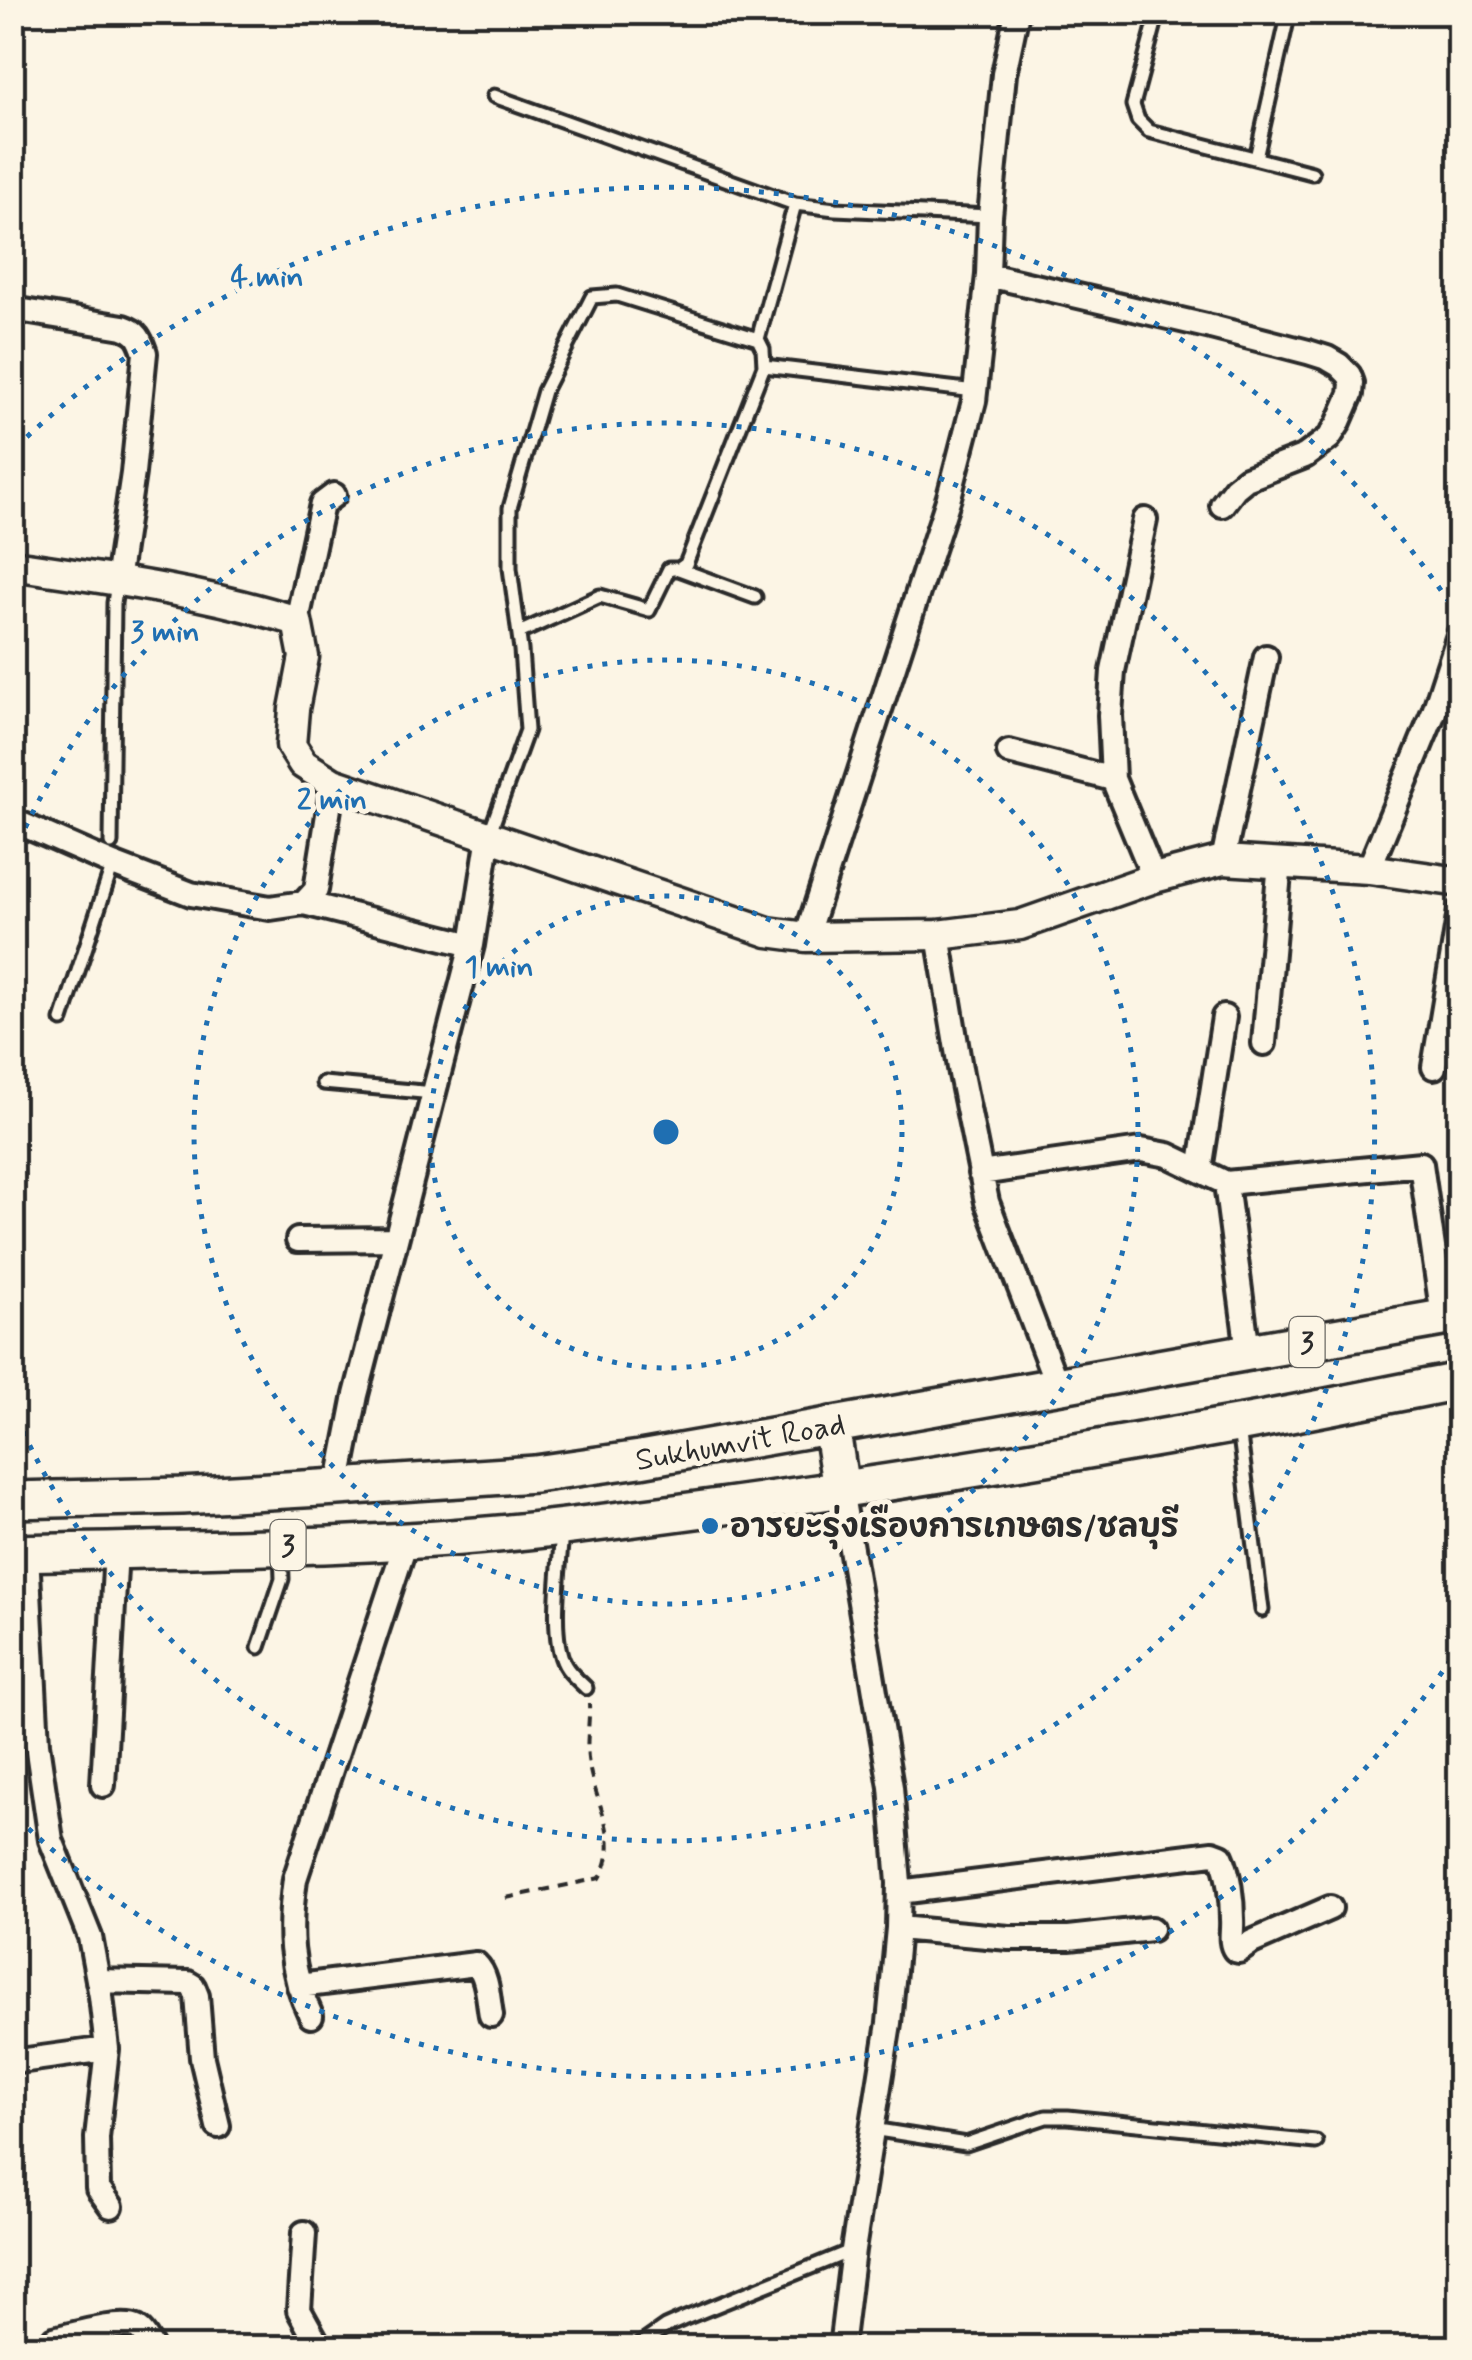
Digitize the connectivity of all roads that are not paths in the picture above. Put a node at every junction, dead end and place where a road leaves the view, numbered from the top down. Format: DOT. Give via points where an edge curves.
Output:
graph roads {
  1 [pos="1017,12"];
  2 [pos="1158,12"];
  3 [pos="1289,12"];
  4 [pos="494,96"];
  5 [pos="1256,158"];
  6 [pos="1312,172"];
  7 [pos="795,204"];
  8 [pos="990,216"];
  9 [pos="988,275"];
  10 [pos="12,309"];
  11 [pos="758,339"];
  12 [pos="764,366"];
  13 [pos="975,391"];
  14 [pos="334,494"];
  15 [pos="1222,505"];
  16 [pos="1145,520"];
  17 [pos="12,565"];
  18 [pos="678,569"];
  19 [pos="117,581"];
  20 [pos="755,596"];
  21 [pos="297,621"];
  22 [pos="1460,632"];
  23 [pos="518,633"];
  24 [pos="1266,657"];
  25 [pos="1009,752"];
  26 [pos="1113,779"];
  27 [pos="333,783"];
  28 [pos="12,820"];
  29 [pos="489,835"];
  30 [pos="112,854"];
  31 [pos="1223,860"];
  32 [pos="1280,862"];
  33 [pos="1369,869"];
  34 [pos="1154,878"];
  35 [pos="1460,882"];
  36 [pos="304,903"];
  37 [pos="1460,911"];
  38 [pos="938,935"];
  39 [pos="806,937"];
  40 [pos="472,945"];
  41 [pos="1224,1017"];
  42 [pos="62,1020"];
  43 [pos="1264,1043"];
  44 [pos="1434,1067"];
  45 [pos="322,1082"];
  46 [pos="434,1094"];
  47 [pos="1200,1170"];
  48 [pos="980,1173"];
  49 [pos="1226,1183"];
  50 [pos="396,1239"];
  51 [pos="298,1240"];
  52 [pos="1451,1316"];
  53 [pos="1248,1352"];
  54 [pos="1460,1381"];
  55 [pos="1057,1386"];
  56 [pos="1238,1424"];
  57 [pos="832,1425"];
  58 [pos="338,1488"];
  59 [pos="841,1488"];
  60 [pos="12,1500"];
  61 [pos="562,1527"];
  62 [pos="406,1542"];
  63 [pos="280,1545"];
  64 [pos="116,1550"];
  65 [pos="20,1553"];
  66 [pos="1262,1610"];
  67 [pos="259,1647"];
  68 [pos="586,1688"];
  69 [pos="103,1785"];
  70 [pos="898,1892"];
  71 [pos="1330,1908"];
  72 [pos="898,1928"];
  73 [pos="1151,1928"];
  74 [pos="98,1981"];
  75 [pos="299,1986"];
  76 [pos="312,2016"];
  77 [pos="491,2016"];
  78 [pos="108,2049"];
  79 [pos="12,2062"];
  80 [pos="218,2126"];
  81 [pos="872,2129"];
  82 [pos="1316,2142"];
  83 [pos="111,2206"];
  84 [pos="304,2232"];
  85 [pos="853,2250"];
  86 [pos="54,2339"];
  87 [pos="152,2348"];
  88 [pos="320,2348"];
  89 [pos="636,2348"];
  90 [pos="841,2348"];
  1 -- 8 [label="street"];
  2 -- 5 [label="lane" via="1134,105 1138,120 1149,131"];
  3 -- 5 [label="lane"];
  4 -- 7 [label="lane"];
  5 -- 6 [label="lane"];
  7 -- 8 [label="lane"];
  7 -- 11 [label="lane"];
  8 -- 9 [label="street"];
  9 -- 13 [label="street"];
  9 -- 15 [label="street" via="1211,326 1339,365 1349,375 1351,394 1329,438 1305,456 1246,480"];
  10 -- 19 [label="street" via="134,331 146,353"];
  11 -- 12 [label="lane"];
  11 -- 23 [label="lane" via="617,295 592,297 544,391 510,508"];
  12 -- 13 [label="lane"];
  12 -- 18 [label="lane" via="686,564"];
  13 -- 39 [label="street" via="949,497"];
  14 -- 21 [label="street" via="322,504"];
  16 -- 26 [label="street" via="1113,672"];
  17 -- 19 [label="street"];
  18 -- 20 [label="lane"];
  18 -- 23 [label="lane" via="669,569 648,610 600,596"];
  19 -- 21 [label="street"];
  19 -- 30 [label="lane"];
  21 -- 27 [label="street" via="304,656 291,745 303,764"];
  22 -- 33 [label="street"];
  23 -- 29 [label="lane" via="527,730"];
  24 -- 31 [label="street"];
  25 -- 26 [label="street"];
  26 -- 34 [label="street"];
  27 -- 29 [label="street"];
  27 -- 36 [label="street" via="316,890"];
  28 -- 30 [label="street"];
  29 -- 39 [label="street" via="768,932"];
  29 -- 40 [label="street"];
  30 -- 36 [label="street" via="191,894 270,908"];
  30 -- 42 [label="lane"];
  31 -- 32 [label="street"];
  31 -- 34 [label="street"];
  32 -- 33 [label="street"];
  32 -- 43 [label="street"];
  33 -- 35 [label="street"];
  34 -- 38 [label="street" via="1020,926"];
  36 -- 40 [label="street"];
  37 -- 44 [label="street"];
  38 -- 39 [label="street"];
  38 -- 48 [label="street"];
  40 -- 46 [label="street"];
  41 -- 47 [label="street"];
  45 -- 46 [label="lane"];
  46 -- 50 [label="street"];
  47 -- 48 [label="street" via="1141,1150"];
  47 -- 49 [label="street"];
  48 -- 55 [label="street"];
  49 -- 52 [label="street" via="1421,1164"];
  49 -- 53 [label="street"];
  50 -- 51 [label="street"];
  50 -- 58 [label="street"];
  52 -- 53 [label="main road, Sukhumvit Road / 3"];
  53 -- 55 [label="main road, Sukhumvit Road / 3"];
  54 -- 56 [label="main road, Sukhumvit Road / 3"];
  55 -- 57 [label="main road, Sukhumvit Road / 3"];
  56 -- 59 [label="main road, Sukhumvit Road / 3"];
  56 -- 66 [label="lane"];
  57 -- 58 [label="main road, Sukhumvit Road / 3" via="535,1474"];
  57 -- 59 [label="main road"];
  58 -- 60 [label="main road, Sukhumvit Road / 3"];
  59 -- 61 [label="main road, Sukhumvit Road / 3"];
  59 -- 70 [label="street" via="891,1787"];
  61 -- 62 [label="main road, Sukhumvit Road / 3"];
  61 -- 68 [label="lane" via="558,1648"];
  62 -- 63 [label="main road, Sukhumvit Road / 3"];
  62 -- 75 [label="street" via="296,1879 290,1917"];
  63 -- 64 [label="main road, Sukhumvit Road / 3"];
  63 -- 67 [label="lane" via="282,1579"];
  64 -- 65 [label="main road, Sukhumvit Road / 3"];
  64 -- 69 [label="street"];
  65 -- 74 [label="street" via="51,1840 90,1937"];
  70 -- 71 [label="street" via="1212,1853 1225,1866 1234,1950"];
  70 -- 72 [label="street"];
  72 -- 73 [label="street" via="1010,1938"];
  72 -- 81 [label="street"];
  74 -- 78 [label="street"];
  74 -- 80 [label="street" via="193,1986"];
  75 -- 76 [label="street"];
  75 -- 77 [label="street" via="476,1964"];
  78 -- 79 [label="street"];
  78 -- 83 [label="street" via="97,2138 98,2188"];
  81 -- 82 [label="lane" via="966,2144 1046,2117 1068,2117"];
  81 -- 85 [label="street"];
  84 -- 88 [label="street" via="299,2310"];
  85 -- 89 [label="lane" via="683,2319"];
  85 -- 90 [label="street"];
  86 -- 87 [label="street" via="130,2326"];
}
